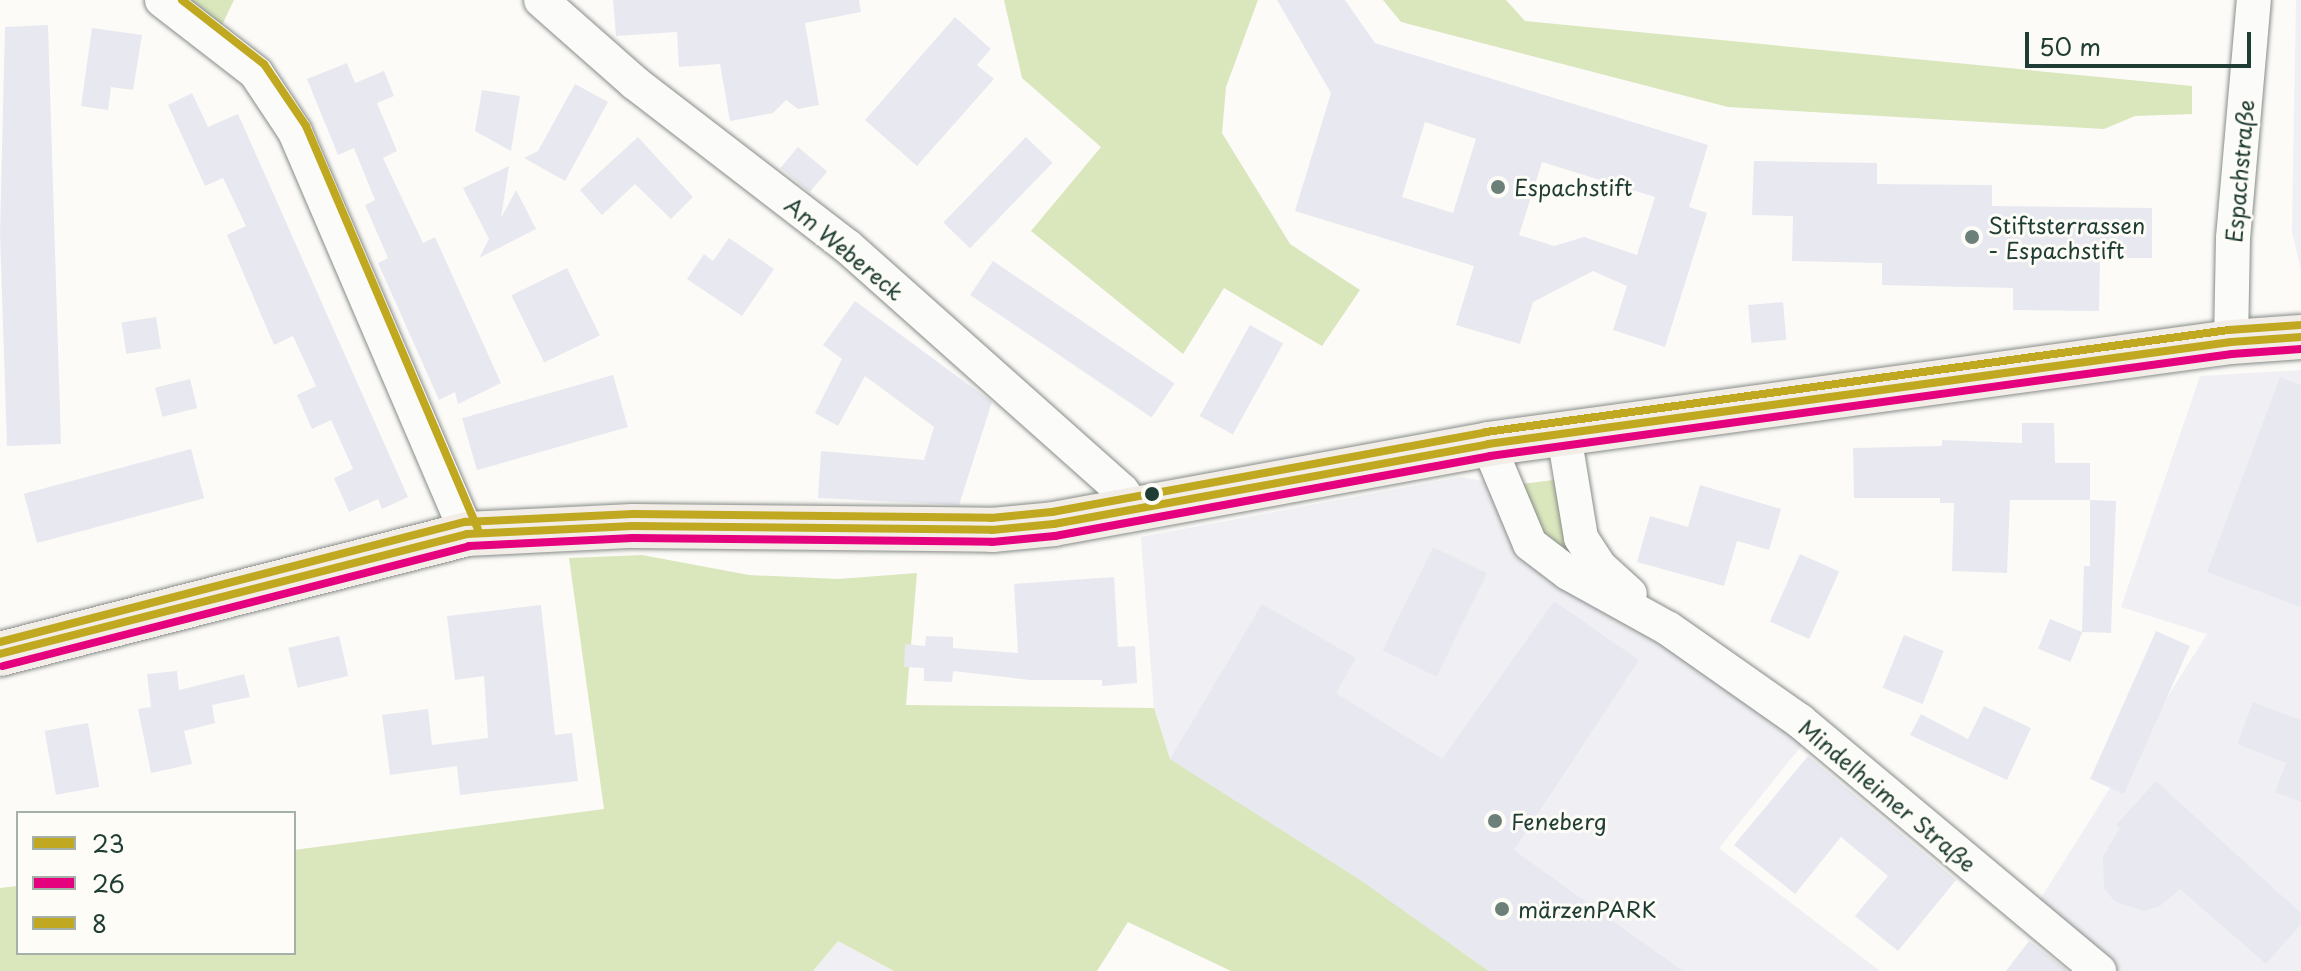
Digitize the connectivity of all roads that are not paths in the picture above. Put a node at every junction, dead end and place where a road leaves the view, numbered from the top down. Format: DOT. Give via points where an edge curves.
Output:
graph roads {
  1 [pos="162,0"];
  2 [pos="541,0"];
  3 [pos="2254,0"];
  4 [pos="2301,337"];
  5 [pos="2231,342"];
  6 [pos="1564,435"];
  7 [pos="1488,444"];
  8 [pos="1136,510"];
  9 [pos="467,534"];
  10 [pos="1669,629"];
  11 [pos="0,654"];
  12 [pos="2099,971"];
  1 -- 9 [label="street" via="256,73 295,132"];
  2 -- 8 [label="street, Am Webereck" via="635,83 847,246 1122,491"];
  3 -- 5 [label="street, Espachstraße" via="2233,238"];
  4 -- 5 [label="main road"];
  5 -- 6 [label="main road"];
  6 -- 7 [label="main road"];
  6 -- 10 [label="street, Mindelheimer Straße" via="1581,538 1600,567"];
  7 -- 8 [label="main road"];
  7 -- 10 [label="street, Mindelheimer Straße" via="1530,544 1568,573"];
  8 -- 9 [label="main road" via="992,530 633,526"];
  9 -- 11 [label="main road"];
  10 -- 12 [label="street, Mindelheimer Straße" via="1800,721"];
}
